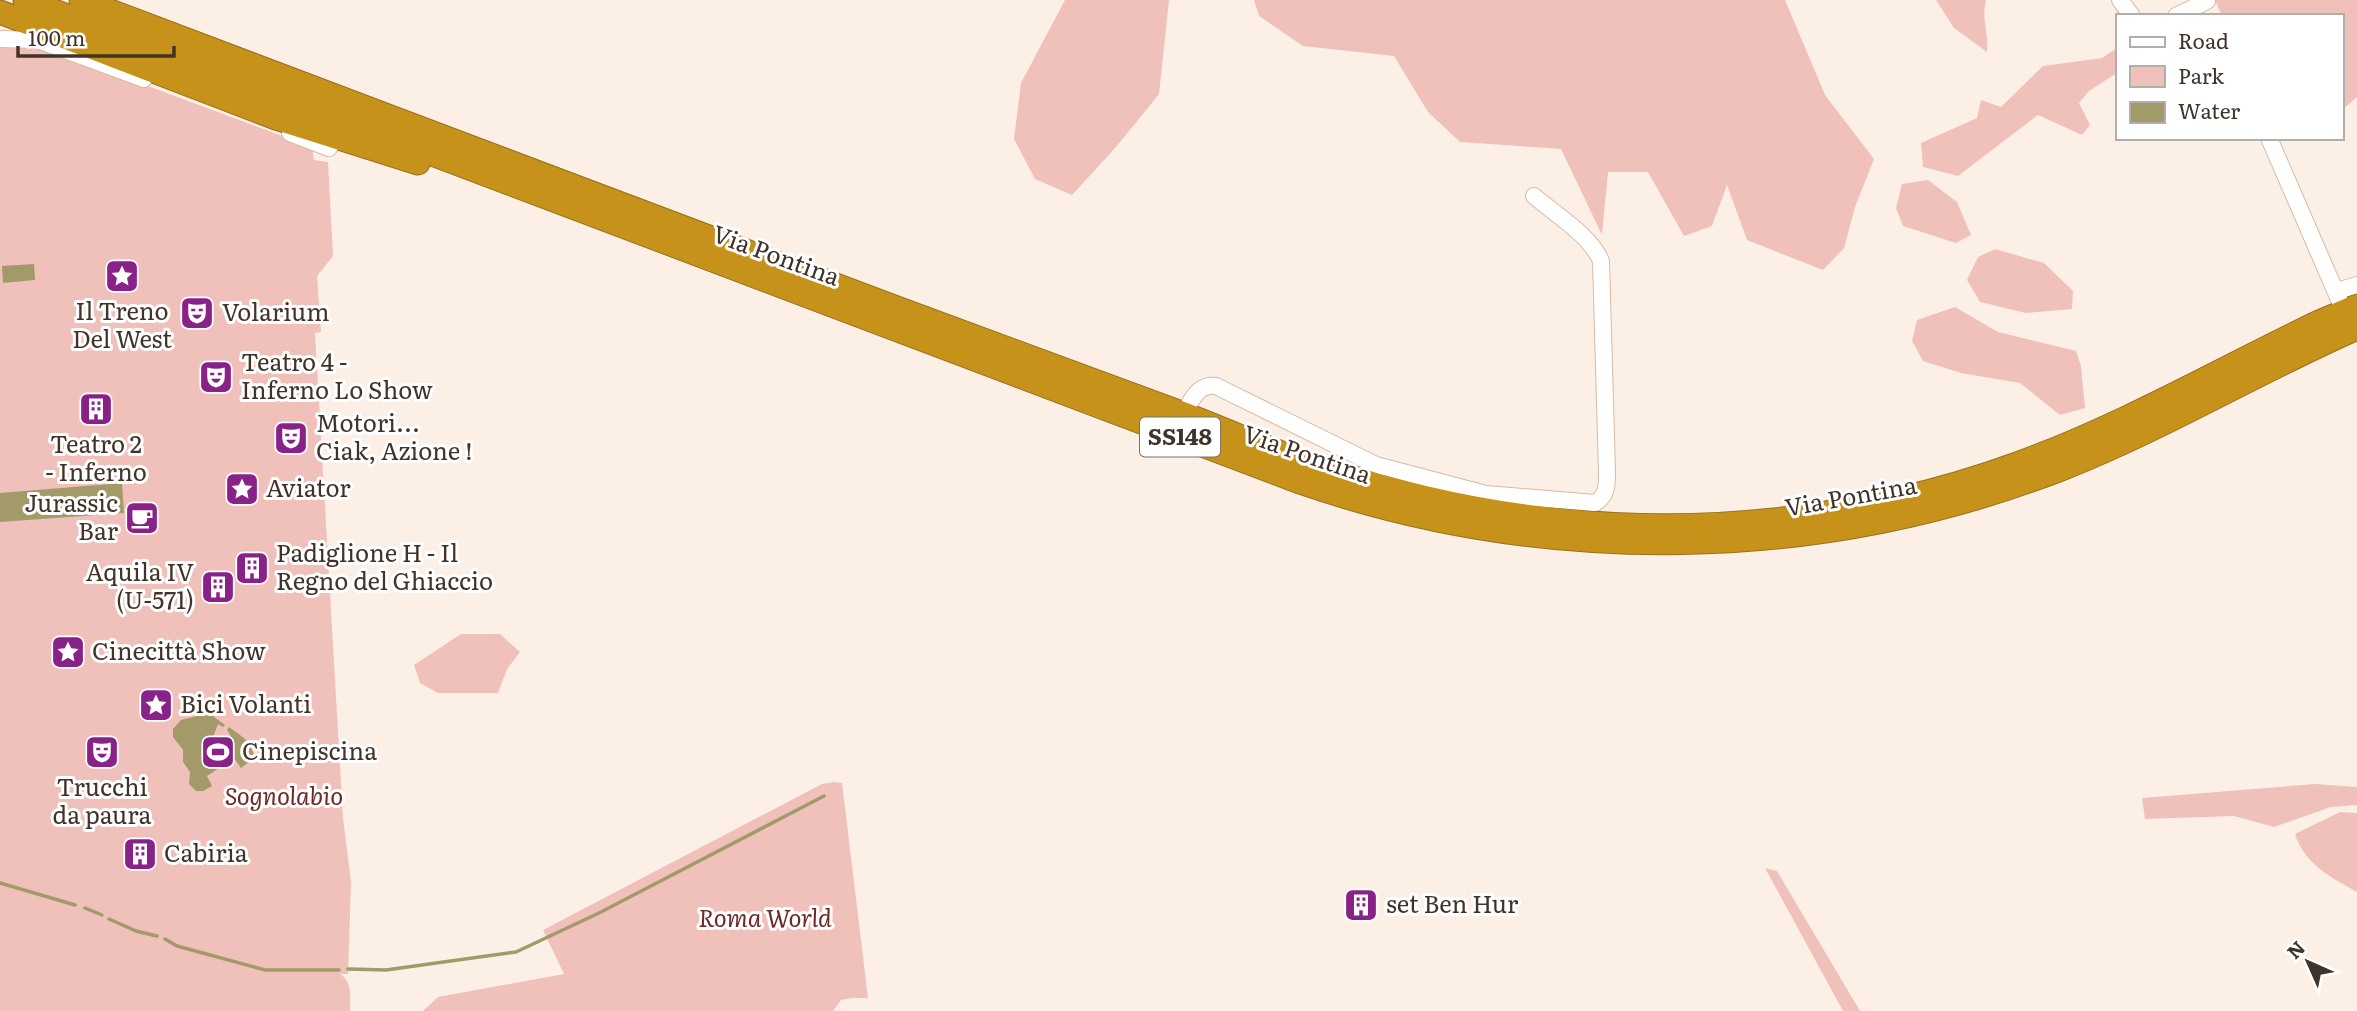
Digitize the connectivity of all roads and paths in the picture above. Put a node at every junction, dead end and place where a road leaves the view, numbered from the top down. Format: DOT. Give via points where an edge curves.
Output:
graph roads {
  1 [pos="25,0"];
  2 [pos="2207,0"];
  3 [pos="87,2"];
  4 [pos="0,12"];
  5 [pos="2180,14"];
  6 [pos="0,39"];
  7 [pos="336,138"];
  8 [pos="2270,140"];
  9 [pos="1534,196"];
  10 [pos="644,234"];
  11 [pos="2357,285"];
  12 [pos="2349,309"];
  13 [pos="1184,414"];
  1 -- 10 [label="highway, Via Pontina / SS148"];
  2 -- 5 [label="street"];
  3 -- 13 [label="highway, Via Pontina / SS148"];
  4 -- 7 [label="highway"];
  6 -- 7 [label="street" via="38,40 329,148"];
  7 -- 10 [label="highway" via="446,171 614,232"];
  8 -- 12 [label="street"];
  9 -- 13 [label="street" via="1585,239 1601,261 1607,491 1600,500 1486,494 1376,466 1216,386 1201,388"];
  10 -- 12 [label="highway, Via Pontina / SS148" via="1337,495 1470,528 1640,543 1821,532 1981,497 2024,483 2103,452 2290,358"];
  11 -- 12 [label="street, Via Pontina"];
  12 -- 13 [label="highway, Via Pontina / SS148" via="2122,420 2016,464 1911,496 1776,520 1573,522 1446,503 1324,469"];
}
